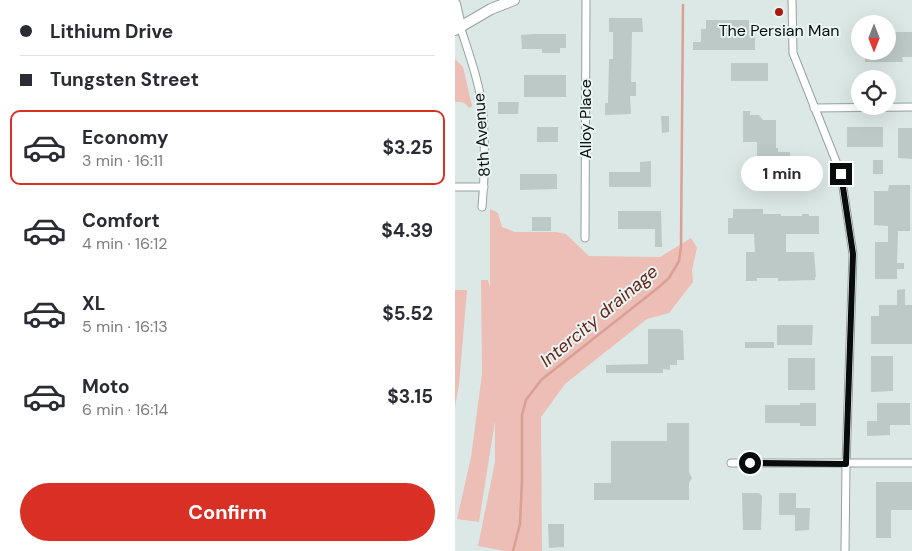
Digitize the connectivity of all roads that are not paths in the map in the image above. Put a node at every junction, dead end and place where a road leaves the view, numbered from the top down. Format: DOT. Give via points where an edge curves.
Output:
graph roads {
  1 [pos="514,0"];
  2 [pos="586,0"];
  3 [pos="792,0"];
  4 [pos="455,4"];
  5 [pos="458,28"];
  6 [pos="912,106"];
  7 [pos="814,108"];
  8 [pos="484,186"];
  9 [pos="455,187"];
  10 [pos="482,207"];
  11 [pos="585,238"];
  12 [pos="731,463"];
  13 [pos="846,464"];
  14 [pos="912,464"];
  15 [pos="845,551"];
  1 -- 5 [label="main road"];
  2 -- 11 [label="street, Alloy Place"];
  3 -- 7 [label="street" via="793,53"];
  4 -- 5 [label="main road"];
  5 -- 8 [label="street, 8th Avenue" via="473,65 483,112"];
  6 -- 7 [label="street"];
  7 -- 13 [label="street" via="841,174 853,254"];
  8 -- 9 [label="street, 8th Avenue"];
  8 -- 10 [label="street"];
  12 -- 13 [label="street"];
  13 -- 14 [label="street"];
  13 -- 15 [label="street"];
}
